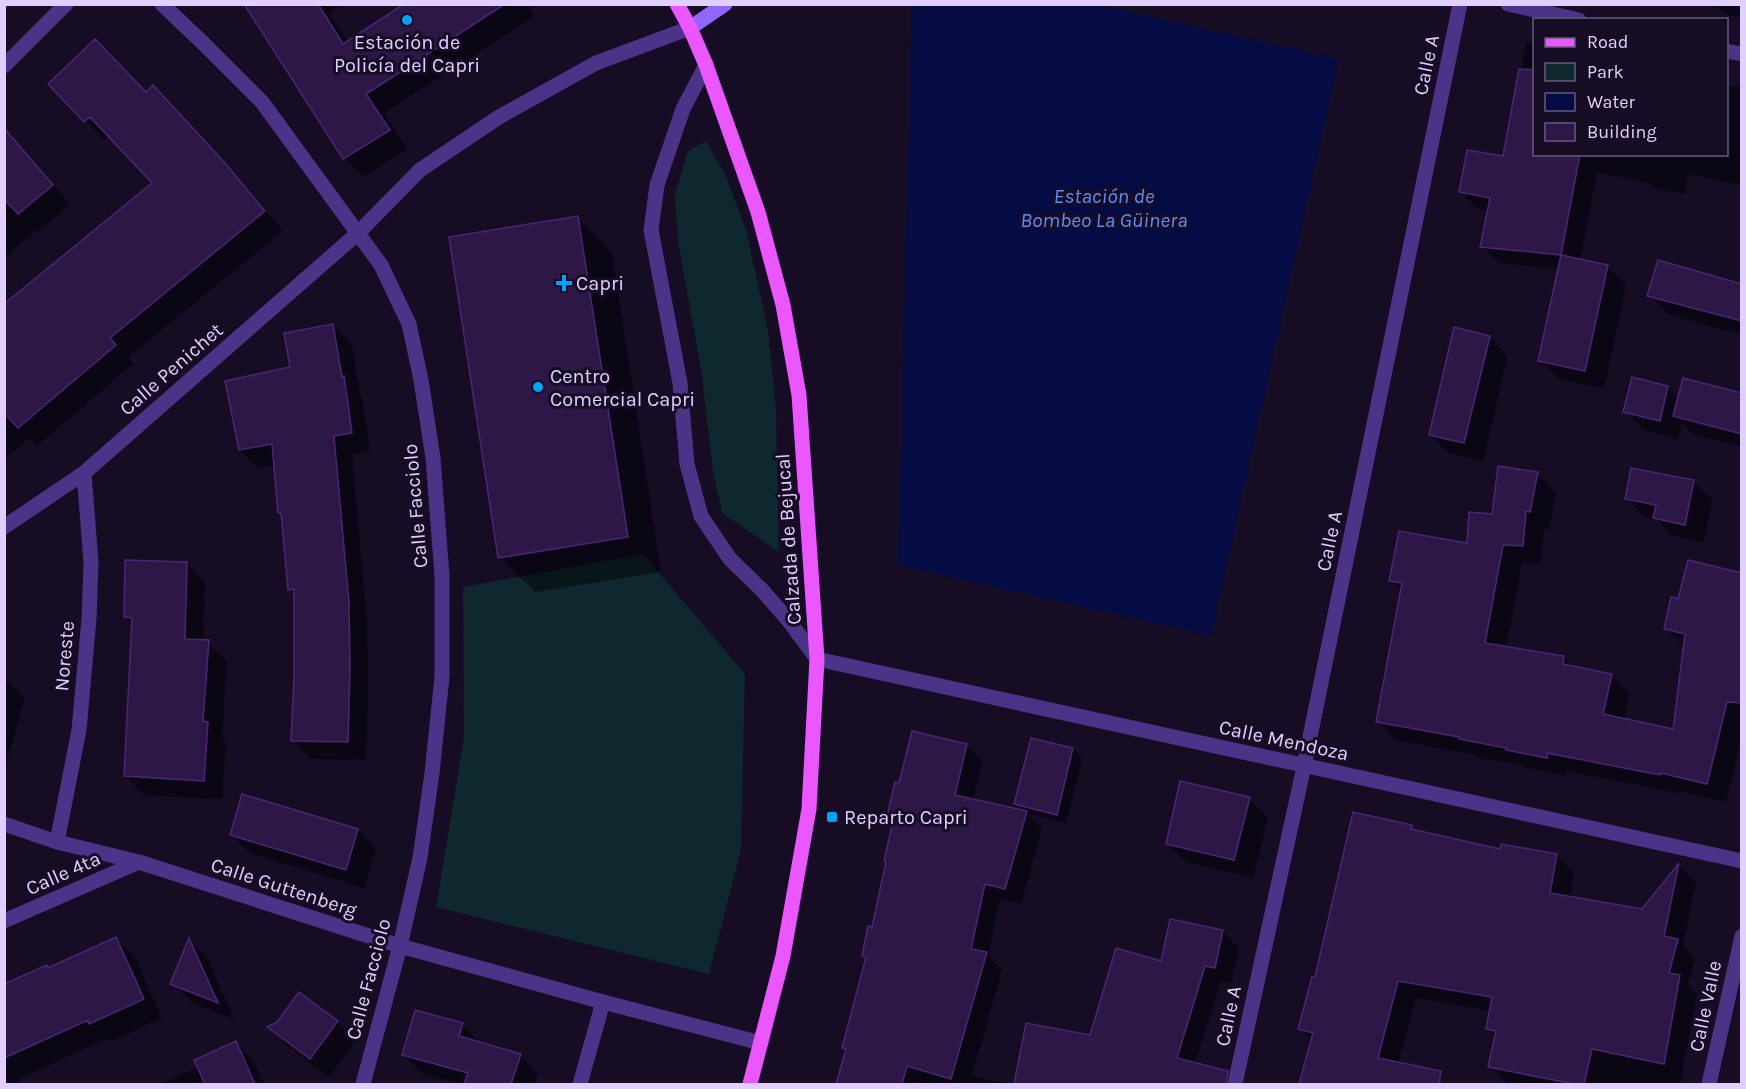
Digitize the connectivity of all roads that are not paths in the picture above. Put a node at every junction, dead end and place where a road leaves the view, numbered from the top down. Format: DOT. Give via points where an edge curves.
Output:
graph roads {
  1 [pos="66,4"];
  2 [pos="162,4"];
  3 [pos="677,4"];
  4 [pos="725,4"];
  5 [pos="1460,4"];
  6 [pos="1508,4"];
  7 [pos="1570,18"];
  8 [pos="690,28"];
  9 [pos="706,65"];
  10 [pos="4,66"];
  11 [pos="358,233"];
  12 [pos="84,473"];
  13 [pos="4,527"];
  14 [pos="817,659"];
  15 [pos="1304,766"];
  16 [pos="4,824"];
  17 [pos="57,842"];
  18 [pos="1742,861"];
  19 [pos="139,862"];
  20 [pos="4,921"];
  21 [pos="1742,936"];
  22 [pos="400,946"];
  23 [pos="603,1002"];
  24 [pos="761,1043"];
  25 [pos="363,1084"];
  26 [pos="580,1084"];
  27 [pos="750,1084"];
  28 [pos="1234,1084"];
  29 [pos="1709,1084"];
  1 -- 10 [label="street"];
  2 -- 11 [label="street, Calle Facciolo" via="262,102"];
  3 -- 8 [label="main road, Calzada de Bejucal"];
  4 -- 8 [label="main road"];
  5 -- 15 [label="street, Calle A"];
  6 -- 7 [label="street"];
  8 -- 9 [label="main road, Calzada de Bejucal"];
  8 -- 11 [label="street, Calle Penichet" via="596,63 499,117 420,170"];
  9 -- 14 [label="main road, Calzada de Bejucal" via="758,212 783,305 799,395"];
  9 -- 14 [label="street" via="683,109 657,185 651,230 680,383 687,465 701,516 730,559 789,621"];
  11 -- 12 [label="street, Calle Penichet"];
  11 -- 22 [label="street, Calle Facciolo" via="381,265 408,324 434,458 442,576 442,677 432,773 420,858"];
  12 -- 13 [label="street, Calle Penichet"];
  12 -- 17 [label="street, Noreste" via="91,562 89,619 79,729"];
  14 -- 15 [label="street, Calle Mendoza"];
  14 -- 24 [label="main road, Calzada de Bejucal" via="809,809 783,956"];
  15 -- 18 [label="street, Calle Mendoza"];
  15 -- 28 [label="street, Calle A"];
  16 -- 17 [label="street, Calle Guttenberg"];
  17 -- 19 [label="street, Calle Guttenberg"];
  19 -- 20 [label="street, Calle 4ta"];
  19 -- 22 [label="street, Calle Guttenberg"];
  21 -- 29 [label="street, Calle Valle"];
  22 -- 23 [label="street, Calle Guttenberg"];
  22 -- 25 [label="street, Calle Facciolo"];
  23 -- 24 [label="street, Calle Guttenberg"];
  23 -- 26 [label="street"];
  24 -- 27 [label="main road, Calzada de Bejucal"];
}
